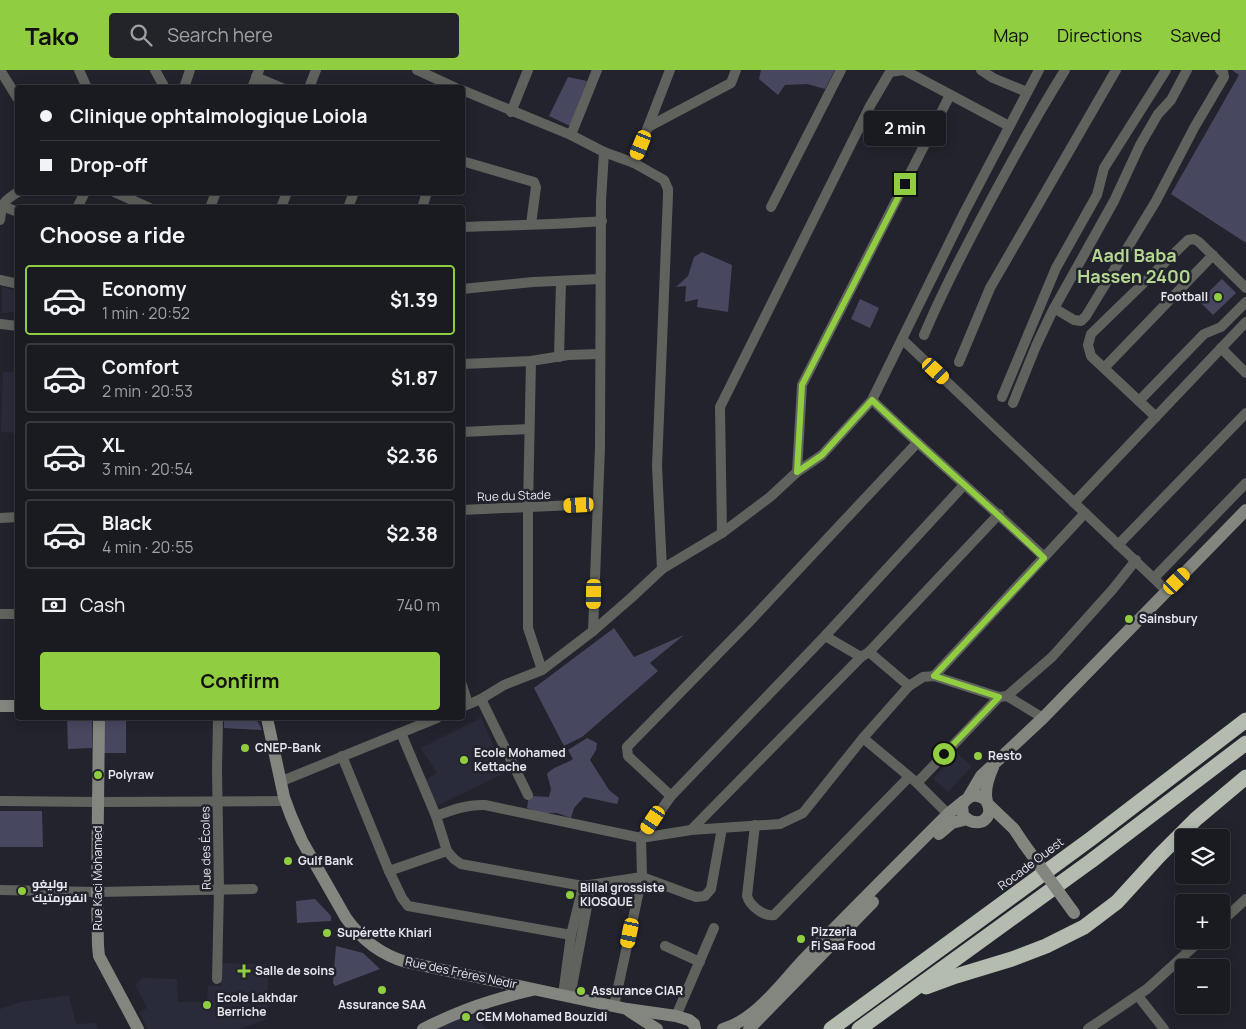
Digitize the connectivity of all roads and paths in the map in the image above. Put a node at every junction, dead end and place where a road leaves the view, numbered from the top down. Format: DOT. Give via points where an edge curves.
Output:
graph roads {
  1 [pos="0,70"];
  2 [pos="79,70"];
  3 [pos="156,70"];
  4 [pos="190,70"];
  5 [pos="316,70"];
  6 [pos="416,70"];
  7 [pos="528,70"];
  8 [pos="597,70"];
  9 [pos="670,70"];
  10 [pos="736,70"];
  11 [pos="842,70"];
  12 [pos="981,70"];
  13 [pos="1039,70"];
  14 [pos="1065,70"];
  15 [pos="1116,70"];
  16 [pos="1166,70"];
  17 [pos="1187,70"];
  18 [pos="1220,70"];
  19 [pos="256,78"];
  20 [pos="86,85"];
  21 [pos="164,85"];
  22 [pos="185,85"];
  23 [pos="274,85"];
  24 [pos="310,85"];
  25 [pos="449,85"];
  26 [pos="465,91"];
  27 [pos="1027,92"];
  28 [pos="15,94"];
  29 [pos="950,95"];
  30 [pos="512,112"];
  31 [pos="1009,126"];
  32 [pos="648,128"];
  33 [pos="571,135"];
  34 [pos="604,152"];
  35 [pos="465,162"];
  36 [pos="634,163"];
  37 [pos="15,194"];
  38 [pos="121,195"];
  39 [pos="144,205"];
  40 [pos="2,206"];
  41 [pos="771,207"];
  42 [pos="15,211"];
  43 [pos="0,220"];
  44 [pos="602,221"];
  45 [pos="531,224"];
  46 [pos="465,227"];
  47 [pos="1213,256"];
  48 [pos="600,279"];
  49 [pos="0,280"];
  50 [pos="561,281"];
  51 [pos="15,283"];
  52 [pos="1246,288"];
  53 [pos="465,289"];
  54 [pos="1246,302"];
  55 [pos="1054,308"];
  56 [pos="1246,322"];
  57 [pos="0,324"];
  58 [pos="15,326"];
  59 [pos="924,335"];
  60 [pos="902,339"];
  61 [pos="1221,348"];
  62 [pos="599,354"];
  63 [pos="559,357"];
  64 [pos="531,362"];
  65 [pos="959,362"];
  66 [pos="465,364"];
  67 [pos="1104,368"];
  68 [pos="1246,373"];
  69 [pos="1002,397"];
  70 [pos="872,400"];
  71 [pos="1139,401"];
  72 [pos="1013,403"];
  73 [pos="1246,413"];
  74 [pos="1156,417"];
  75 [pos="529,429"];
  76 [pos="465,432"];
  77 [pos="917,443"];
  78 [pos="797,472"];
  79 [pos="1246,483"];
  80 [pos="964,484"];
  81 [pos="1074,503"];
  82 [pos="596,504"];
  83 [pos="528,508"];
  84 [pos="465,510"];
  85 [pos="1246,510"];
  86 [pos="1085,513"];
  87 [pos="999,514"];
  88 [pos="15,517"];
  89 [pos="0,518"];
  90 [pos="722,533"];
  91 [pos="1118,545"];
  92 [pos="1044,558"];
  93 [pos="1136,560"];
  94 [pos="662,569"];
  95 [pos="1154,578"];
  96 [pos="1167,591"];
  97 [pos="0,614"];
  98 [pos="15,614"];
  99 [pos="593,631"];
  100 [pos="825,636"];
  101 [pos="865,654"];
  102 [pos="542,670"];
  103 [pos="934,676"];
  104 [pos="909,686"];
  105 [pos="1003,697"];
  106 [pos="481,699"];
  107 [pos="465,705"];
  108 [pos="0,706"];
  109 [pos="15,706"];
  110 [pos="1043,718"];
  111 [pos="99,720"];
  112 [pos="218,720"];
  113 [pos="267,720"];
  114 [pos="432,720"];
  115 [pos="1246,720"];
  116 [pos="401,733"];
  117 [pos="863,738"];
  118 [pos="1246,743"];
  119 [pos="342,756"];
  120 [pos="994,764"];
  121 [pos="1246,777"];
  122 [pos="913,780"];
  123 [pos="282,781"];
  124 [pos="528,795"];
  125 [pos="671,796"];
  126 [pos="218,798"];
  127 [pos="966,800"];
  128 [pos="0,801"];
  129 [pos="285,801"];
  130 [pos="98,802"];
  131 [pos="988,803"];
  132 [pos="948,814"];
  133 [pos="436,816"];
  134 [pos="966,819"];
  135 [pos="984,820"];
  136 [pos="755,825"];
  137 [pos="722,828"];
  138 [pos="691,830"];
  139 [pos="640,838"];
  140 [pos="1022,840"];
  141 [pos="447,851"];
  142 [pos="389,872"];
  143 [pos="642,877"];
  144 [pos="587,886"];
  145 [pos="219,889"];
  146 [pos="253,889"];
  147 [pos="0,890"];
  148 [pos="97,892"];
  149 [pos="1246,899"];
  150 [pos="1230,914"];
  151 [pos="1084,927"];
  152 [pos="714,928"];
  153 [pos="571,935"];
  154 [pos="664,946"];
  155 [pos="1191,949"];
  156 [pos="700,962"];
  157 [pos="217,979"];
  158 [pos="504,982"];
  159 [pos="537,989"];
  160 [pos="908,993"];
  161 [pos="566,996"];
  162 [pos="1138,996"];
  163 [pos="494,999"];
  164 [pos="614,1006"];
  165 [pos="627,1010"];
  166 [pos="676,1016"];
  167 [pos="138,1029"];
  168 [pos="423,1029"];
  169 [pos="657,1029"];
  170 [pos="695,1029"];
  171 [pos="723,1029"];
  172 [pos="749,1029"];
  173 [pos="831,1029"];
  174 [pos="859,1029"];
  175 [pos="1088,1029"];
  176 [pos="1164,1029"];
  1 -- 28 [label="street"];
  2 -- 20 [label="street"];
  3 -- 21 [label="street"];
  4 -- 22 [label="street"];
  5 -- 24 [label="street"];
  6 -- 25 [label="street"];
  7 -- 30 [label="street"];
  8 -- 33 [label="street"];
  9 -- 32 [label="street"];
  10 -- 32 [label="street" via="731,83"];
  11 -- 41 [label="street"];
  12 -- 27 [label="street"];
  13 -- 27 [label="street"];
  14 -- 59 [label="street" via="1029,128 970,238"];
  15 -- 65 [label="street" via="990,288"];
  16 -- 69 [label="street" via="1104,168 1097,195 1056,268"];
  17 -- 55 [label="street" via="1140,145 1114,201"];
  18 -- 55 [label="street" via="1224,77 1156,201 1086,316 1080,321 1074,320"];
  19 -- 23 [label="street"];
  26 -- 30 [label="street"];
  27 -- 31 [label="street"];
  29 -- 31 [label="street"];
  29 -- 78 [label="street" via="802,385"];
  29 -- 90 [label="street" via="904,70 890,72 870,106 720,407"];
  30 -- 33 [label="street"];
  31 -- 60 [label="street"];
  32 -- 36 [label="street"];
  33 -- 34 [label="street"];
  34 -- 36 [label="street"];
  34 -- 44 [label="street"];
  35 -- 45 [label="street" via="534,182"];
  36 -- 94 [label="street" via="664,180 668,189 658,466"];
  37 -- 40 [label="street"];
  38 -- 39 [label="street"];
  40 -- 42 [label="street"];
  40 -- 43 [label="street"];
  44 -- 45 [label="street"];
  44 -- 48 [label="street"];
  45 -- 46 [label="street"];
  47 -- 52 [label="street"];
  47 -- 67 [label="street"];
  47 -- 67 [label="street" via="1197,240 1186,241 1094,332 1089,338 1088,349"];
  48 -- 50 [label="street"];
  48 -- 62 [label="street"];
  49 -- 51 [label="street"];
  50 -- 53 [label="street"];
  50 -- 63 [label="street"];
  54 -- 71 [label="street" via="1224,324 1204,334"];
  55 -- 72 [label="street"];
  56 -- 61 [label="street"];
  57 -- 58 [label="street"];
  60 -- 70 [label="street"];
  60 -- 81 [label="street"];
  61 -- 68 [label="street"];
  61 -- 74 [label="street"];
  62 -- 63 [label="street"];
  62 -- 82 [label="street" via="600,447"];
  63 -- 64 [label="street"];
  64 -- 66 [label="street"];
  64 -- 75 [label="street"];
  67 -- 71 [label="street"];
  70 -- 77 [label="street"];
  70 -- 78 [label="street" via="822,455"];
  71 -- 74 [label="street"];
  73 -- 91 [label="street"];
  74 -- 81 [label="street"];
  75 -- 76 [label="street"];
  75 -- 83 [label="street"];
  77 -- 80 [label="street"];
  77 -- 125 [label="street" via="627,747 628,756"];
  78 -- 90 [label="street"];
  79 -- 95 [label="street"];
  80 -- 87 [label="street"];
  80 -- 100 [label="street"];
  81 -- 86 [label="street"];
  82 -- 83 [label="street, Rue du Stade"];
  82 -- 99 [label="street"];
  83 -- 84 [label="street, Rue du Stade"];
  83 -- 102 [label="street" via="528,628"];
  85 -- 96 [label="street"];
  86 -- 91 [label="street"];
  86 -- 92 [label="street"];
  87 -- 92 [label="street"];
  87 -- 101 [label="street"];
  88 -- 89 [label="street"];
  90 -- 94 [label="street"];
  91 -- 93 [label="street"];
  92 -- 103 [label="street"];
  93 -- 95 [label="street"];
  93 -- 105 [label="street" via="1052,657"];
  94 -- 99 [label="street"];
  95 -- 96 [label="street"];
  96 -- 110 [label="street"];
  97 -- 98 [label="street"];
  99 -- 102 [label="street"];
  100 -- 101 [label="street"];
  100 -- 125 [label="street"];
  101 -- 104 [label="street"];
  101 -- 138 [label="street"];
  102 -- 106 [label="street"];
  103 -- 104 [label="street" via="923,677"];
  103 -- 105 [label="street"];
  104 -- 117 [label="street"];
  105 -- 110 [label="street"];
  105 -- 122 [label="street"];
  106 -- 107 [label="street"];
  106 -- 124 [label="street"];
  108 -- 109 [label="street"];
  110 -- 120 [label="street"];
  111 -- 130 [label="street, Rue Kaci Mohamed"];
  112 -- 126 [label="street, Rue des Écoles"];
  113 -- 123 [label="street, Rue des Frères Nedir"];
  114 -- 116 [label="street"];
  115 -- 173 [label="highway, Rocade Ouest" via="1084,844"];
  116 -- 119 [label="street"];
  116 -- 133 [label="street"];
  117 -- 122 [label="street"];
  117 -- 136 [label="street" via="803,813 780,824"];
  118 -- 160 [label="highway"];
  119 -- 123 [label="street"];
  119 -- 142 [label="street"];
  120 -- 127 [label="street" via="976,782"];
  120 -- 131 [label="street" via="989,778"];
  121 -- 151 [label="highway" via="1196,819 1117,902"];
  122 -- 132 [label="street"];
  122 -- 136 [label="street" via="779,912 770,916 748,901 747,896"];
  123 -- 129 [label="street, Rue des Frères Nedir"];
  125 -- 139 [label="street"];
  126 -- 129 [label="street"];
  126 -- 130 [label="street"];
  126 -- 145 [label="street, Rue des Écoles"];
  127 -- 131 [label="street" via="976,795"];
  127 -- 132 [label="street"];
  127 -- 134 [label="street" via="962,811"];
  128 -- 130 [label="street"];
  129 -- 158 [label="street, Rue des Frères Nedir" via="302,841 346,918 382,952 406,962"];
  130 -- 148 [label="street, Rue Kaci Mohamed"];
  131 -- 135 [label="street" via="989,811"];
  131 -- 140 [label="street"];
  132 -- 171 [label="street" via="753,1013"];
  133 -- 139 [label="street" via="474,804 485,805"];
  133 -- 141 [label="street"];
  134 -- 135 [label="street"];
  134 -- 172 [label="street" via="943,829"];
  135 -- 140 [label="street"];
  136 -- 137 [label="street"];
  137 -- 138 [label="street"];
  137 -- 143 [label="street" via="710,890 705,896 696,897"];
  138 -- 139 [label="street"];
  139 -- 143 [label="street"];
  140 -- 151 [label="street, bridge"];
  141 -- 142 [label="street"];
  141 -- 144 [label="street" via="461,864"];
  142 -- 153 [label="street" via="408,906"];
  143 -- 144 [label="street"];
  143 -- 164 [label="street"];
  144 -- 153 [label="street"];
  144 -- 161 [label="street"];
  145 -- 146 [label="street"];
  145 -- 148 [label="street"];
  145 -- 157 [label="street, Rue des Écoles"];
  147 -- 148 [label="street"];
  148 -- 167 [label="street, Rue Kaci Mohamed" via="99,956"];
  149 -- 150 [label="street"];
  151 -- 160 [label="highway" via="1012,959"];
  152 -- 156 [label="street"];
  153 -- 161 [label="street"];
  154 -- 156 [label="street"];
  155 -- 162 [label="street"];
  156 -- 166 [label="street"];
  158 -- 159 [label="street, Rue des Frères Nedir"];
  158 -- 163 [label="street"];
  159 -- 161 [label="street, Rue des Frères Nedir"];
  159 -- 163 [label="street"];
  160 -- 174 [label="highway"];
  161 -- 164 [label="street, Rue des Frères Nedir"];
  162 -- 175 [label="street"];
  162 -- 176 [label="street"];
  163 -- 168 [label="street"];
  164 -- 165 [label="street, Rue des Frères Nedir"];
  165 -- 166 [label="street, Rue des Frères Nedir"];
  165 -- 169 [label="street, Rue des Frères Nedir"];
  166 -- 170 [label="street, Rue des Frères Nedir" via="689,1020"];
}
